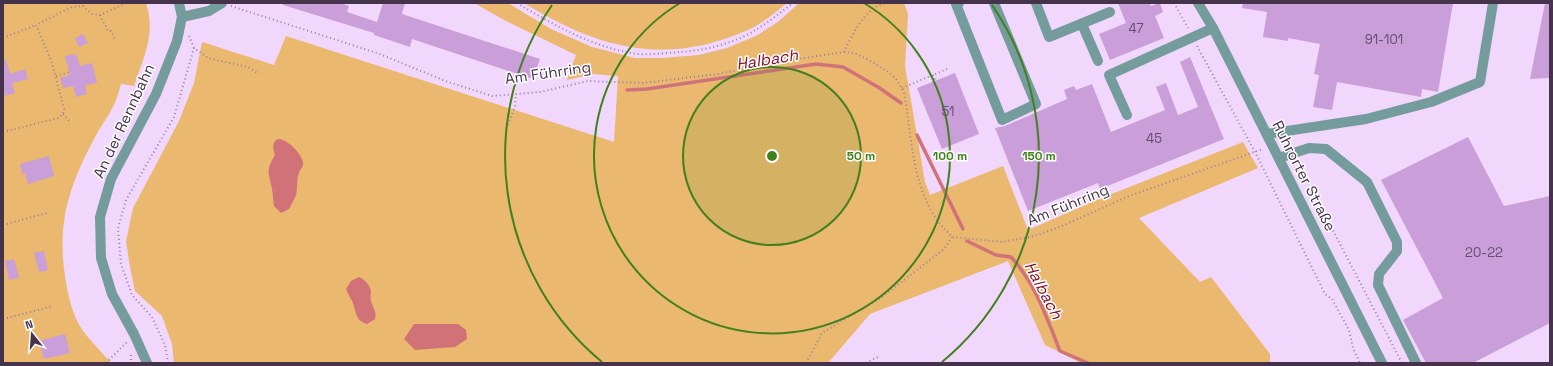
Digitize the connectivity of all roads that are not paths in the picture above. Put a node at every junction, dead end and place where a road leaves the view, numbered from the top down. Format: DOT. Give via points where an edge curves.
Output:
graph roads {
  1 [pos="179,3"];
  2 [pos="959,3"];
  3 [pos="994,3"];
  4 [pos="1036,3"];
  5 [pos="1198,3"];
  6 [pos="1493,3"];
  7 [pos="226,4"];
  8 [pos="1110,12"];
  9 [pos="182,17"];
  10 [pos="1082,24"];
  11 [pos="1213,28"];
  12 [pos="1098,62"];
  13 [pos="1127,114"];
  14 [pos="1266,134"];
  15 [pos="1279,158"];
  16 [pos="147,363"];
  17 [pos="1382,363"];
  18 [pos="1416,363"];
  1 -- 9 [label="street, An der Rennbahn"];
  2 -- 3 [label="street" via="956,4 1002,120 1036,104"];
  4 -- 10 [label="street" via="1049,37"];
  5 -- 11 [label="street, Ruhrorter Straße"];
  6 -- 14 [label="street" via="1480,82 1431,102 1366,120"];
  7 -- 9 [label="street"];
  8 -- 10 [label="street"];
  9 -- 16 [label="street, An der Rennbahn" via="177,41 159,87 111,179 100,218 101,258 112,294"];
  10 -- 12 [label="street"];
  11 -- 13 [label="street" via="1109,75"];
  11 -- 14 [label="street, Ruhrorter Straße"];
  14 -- 15 [label="street, Ruhrorter Straße"];
  15 -- 17 [label="street, Ruhrorter Straße"];
  15 -- 18 [label="street" via="1309,148 1326,149 1367,182 1397,242 1397,251 1379,274 1378,285"];
}
